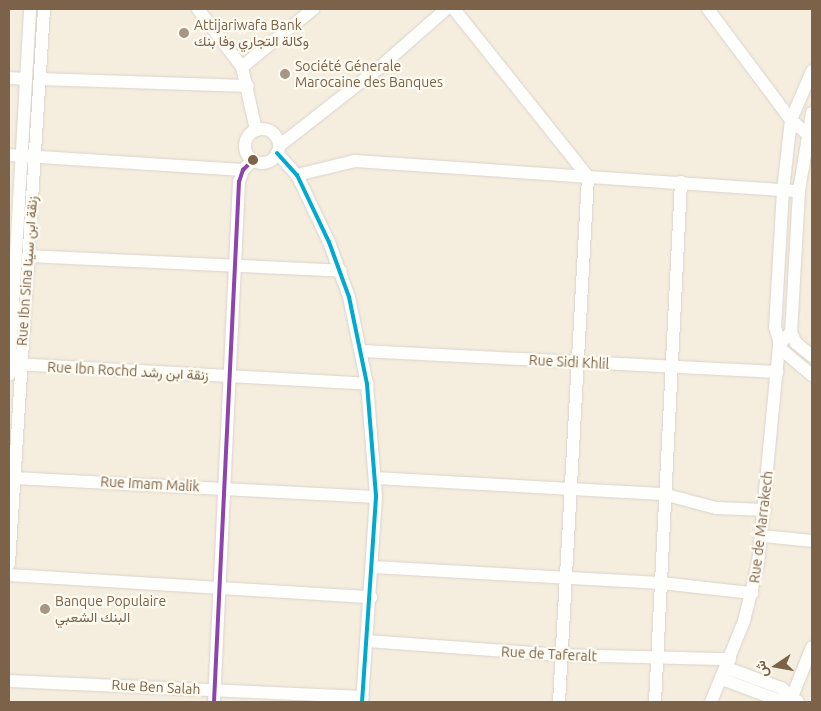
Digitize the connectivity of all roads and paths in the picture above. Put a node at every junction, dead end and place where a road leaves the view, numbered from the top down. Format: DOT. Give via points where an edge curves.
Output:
graph roads {
  1 [pos="30,9"];
  2 [pos="44,9"];
  3 [pos="198,9"];
  4 [pos="313,9"];
  5 [pos="446,9"];
  6 [pos="454,9"];
  7 [pos="716,11"];
  8 [pos="242,67"];
  9 [pos="812,71"];
  10 [pos="9,78"];
  11 [pos="26,79"];
  12 [pos="40,79"];
  13 [pos="248,86"];
  14 [pos="812,114"];
  15 [pos="791,120"];
  16 [pos="256,130"];
  17 [pos="807,134"];
  18 [pos="278,149"];
  19 [pos="22,156"];
  20 [pos="254,160"];
  21 [pos="243,170"];
  22 [pos="298,175"];
  23 [pos="588,177"];
  24 [pos="680,182"];
  25 [pos="783,190"];
  26 [pos="799,191"];
  27 [pos="12,251"];
  28 [pos="28,256"];
  29 [pos="235,267"];
  30 [pos="340,271"];
  31 [pos="791,332"];
  32 [pos="779,345"];
  33 [pos="362,351"];
  34 [pos="812,356"];
  35 [pos="13,364"];
  36 [pos="578,364"];
  37 [pos="674,366"];
  38 [pos="777,372"];
  39 [pos="812,374"];
  40 [pos="9,375"];
  41 [pos="231,376"];
  42 [pos="367,384"];
  43 [pos="14,478"];
  44 [pos="375,478"];
  45 [pos="226,488"];
  46 [pos="572,490"];
  47 [pos="663,494"];
  48 [pos="376,497"];
  49 [pos="765,510"];
  50 [pos="762,536"];
  51 [pos="812,541"];
  52 [pos="9,564"];
  53 [pos="373,567"];
  54 [pos="9,575"];
  55 [pos="568,577"];
  56 [pos="661,583"];
  57 [pos="220,588"];
  58 [pos="752,593"];
  59 [pos="371,596"];
  60 [pos="368,641"];
  61 [pos="812,646"];
  62 [pos="561,655"];
  63 [pos="657,660"];
  64 [pos="726,669"];
  65 [pos="9,681"];
  66 [pos="214,696"];
  67 [pos="363,700"];
  68 [pos="791,701"];
  69 [pos="559,702"];
  70 [pos="655,702"];
  71 [pos="711,702"];
  1 -- 11 [label="street, Rue Ibn Sina زنقة ابن سينا"];
  2 -- 12 [label="street, Rue Ibn Sina زنقة ابن سينا"];
  3 -- 8 [label="street"];
  4 -- 8 [label="street"];
  5 -- 18 [label="street"];
  6 -- 23 [label="street"];
  7 -- 15 [label="street"];
  8 -- 13 [label="street"];
  9 -- 15 [label="street, Rue de Marrakech"];
  10 -- 11 [label="street"];
  11 -- 19 [label="street, Rue Ibn Sina زنقة ابن سينا"];
  12 -- 13 [label="street"];
  12 -- 19 [label="street, Rue Ibn Sina زنقة ابن سينا"];
  13 -- 16 [label="street"];
  14 -- 17 [label="street"];
  15 -- 17 [label="street"];
  15 -- 25 [label="street, Rue de Marrakech"];
  16 -- 18 [label="street" via="272,132"];
  16 -- 20 [label="street" via="246,142 247,152"];
  17 -- 26 [label="street"];
  18 -- 20 [label="street" via="267,162"];
  18 -- 22 [label="street"];
  19 -- 21 [label="street"];
  19 -- 27 [label="street, Rue Ibn Sina زنقة ابن سينا"];
  19 -- 28 [label="street, Rue Ibn Sina زنقة ابن سينا"];
  20 -- 21 [label="street"];
  21 -- 29 [label="street" via="239,182"];
  22 -- 23 [label="street" via="355,161"];
  22 -- 30 [label="street"];
  23 -- 24 [label="street"];
  23 -- 36 [label="street"];
  24 -- 25 [label="street"];
  24 -- 37 [label="street"];
  25 -- 26 [label="street"];
  25 -- 32 [label="street, Rue de Marrakech" via="775,326"];
  26 -- 31 [label="street"];
  27 -- 35 [label="street, Rue Ibn Sina زنقة ابن سينا"];
  28 -- 29 [label="street"];
  28 -- 35 [label="street, Rue Ibn Sina زنقة ابن سينا"];
  29 -- 30 [label="street"];
  29 -- 41 [label="street"];
  30 -- 33 [label="street"];
  31 -- 32 [label="street"];
  31 -- 34 [label="street" via="796,344"];
  32 -- 38 [label="street, Rue de Marrakech"];
  32 -- 39 [label="street" via="790,359"];
  33 -- 36 [label="street, Rue Sidi Khlil"];
  33 -- 42 [label="street"];
  35 -- 40 [label="street, Rue Ibn Sina زنقة ابن سينا"];
  35 -- 41 [label="street, Rue Ibn Rochd زنقة ابن رشد"];
  35 -- 43 [label="street, Rue Ibn Sina زنقة ابن سينا"];
  36 -- 37 [label="street, Rue Sidi Khlil"];
  36 -- 46 [label="street"];
  37 -- 38 [label="street, Rue Sidi Khlil"];
  37 -- 47 [label="street"];
  38 -- 49 [label="street, Rue de Marrakech"];
  41 -- 42 [label="street, Rue Ibn Rochd زنقة ابن رشد"];
  41 -- 45 [label="street"];
  42 -- 44 [label="street"];
  43 -- 45 [label="street, Rue Imam Malik"];
  43 -- 52 [label="street, Rue Ibn Sina زنقة ابن سينا"];
  44 -- 46 [label="street"];
  44 -- 48 [label="street"];
  45 -- 48 [label="street, Rue Imam Malik"];
  45 -- 57 [label="street"];
  46 -- 47 [label="street"];
  46 -- 55 [label="street"];
  47 -- 49 [label="street" via="716,508"];
  47 -- 56 [label="street"];
  48 -- 53 [label="street"];
  49 -- 50 [label="street, Rue de Marrakech"];
  50 -- 51 [label="street"];
  50 -- 58 [label="street, Rue de Marrakech"];
  53 -- 55 [label="street"];
  53 -- 59 [label="street"];
  54 -- 57 [label="street"];
  55 -- 56 [label="street"];
  55 -- 62 [label="street"];
  56 -- 58 [label="street"];
  56 -- 63 [label="street"];
  57 -- 59 [label="street"];
  57 -- 66 [label="street"];
  58 -- 64 [label="street, Rue de Marrakech"];
  59 -- 60 [label="street"];
  60 -- 62 [label="street, Rue de Taferalt"];
  60 -- 67 [label="street"];
  61 -- 68 [label="street"];
  62 -- 63 [label="street, Rue de Taferalt"];
  62 -- 69 [label="street"];
  63 -- 64 [label="street, Rue de Taferalt"];
  63 -- 70 [label="street"];
  64 -- 68 [label="street"];
  64 -- 71 [label="street, Rue de Marrakech"];
  65 -- 66 [label="street, Rue Ben Salah"];
  66 -- 67 [label="street, Rue Ben Salah"];
}
